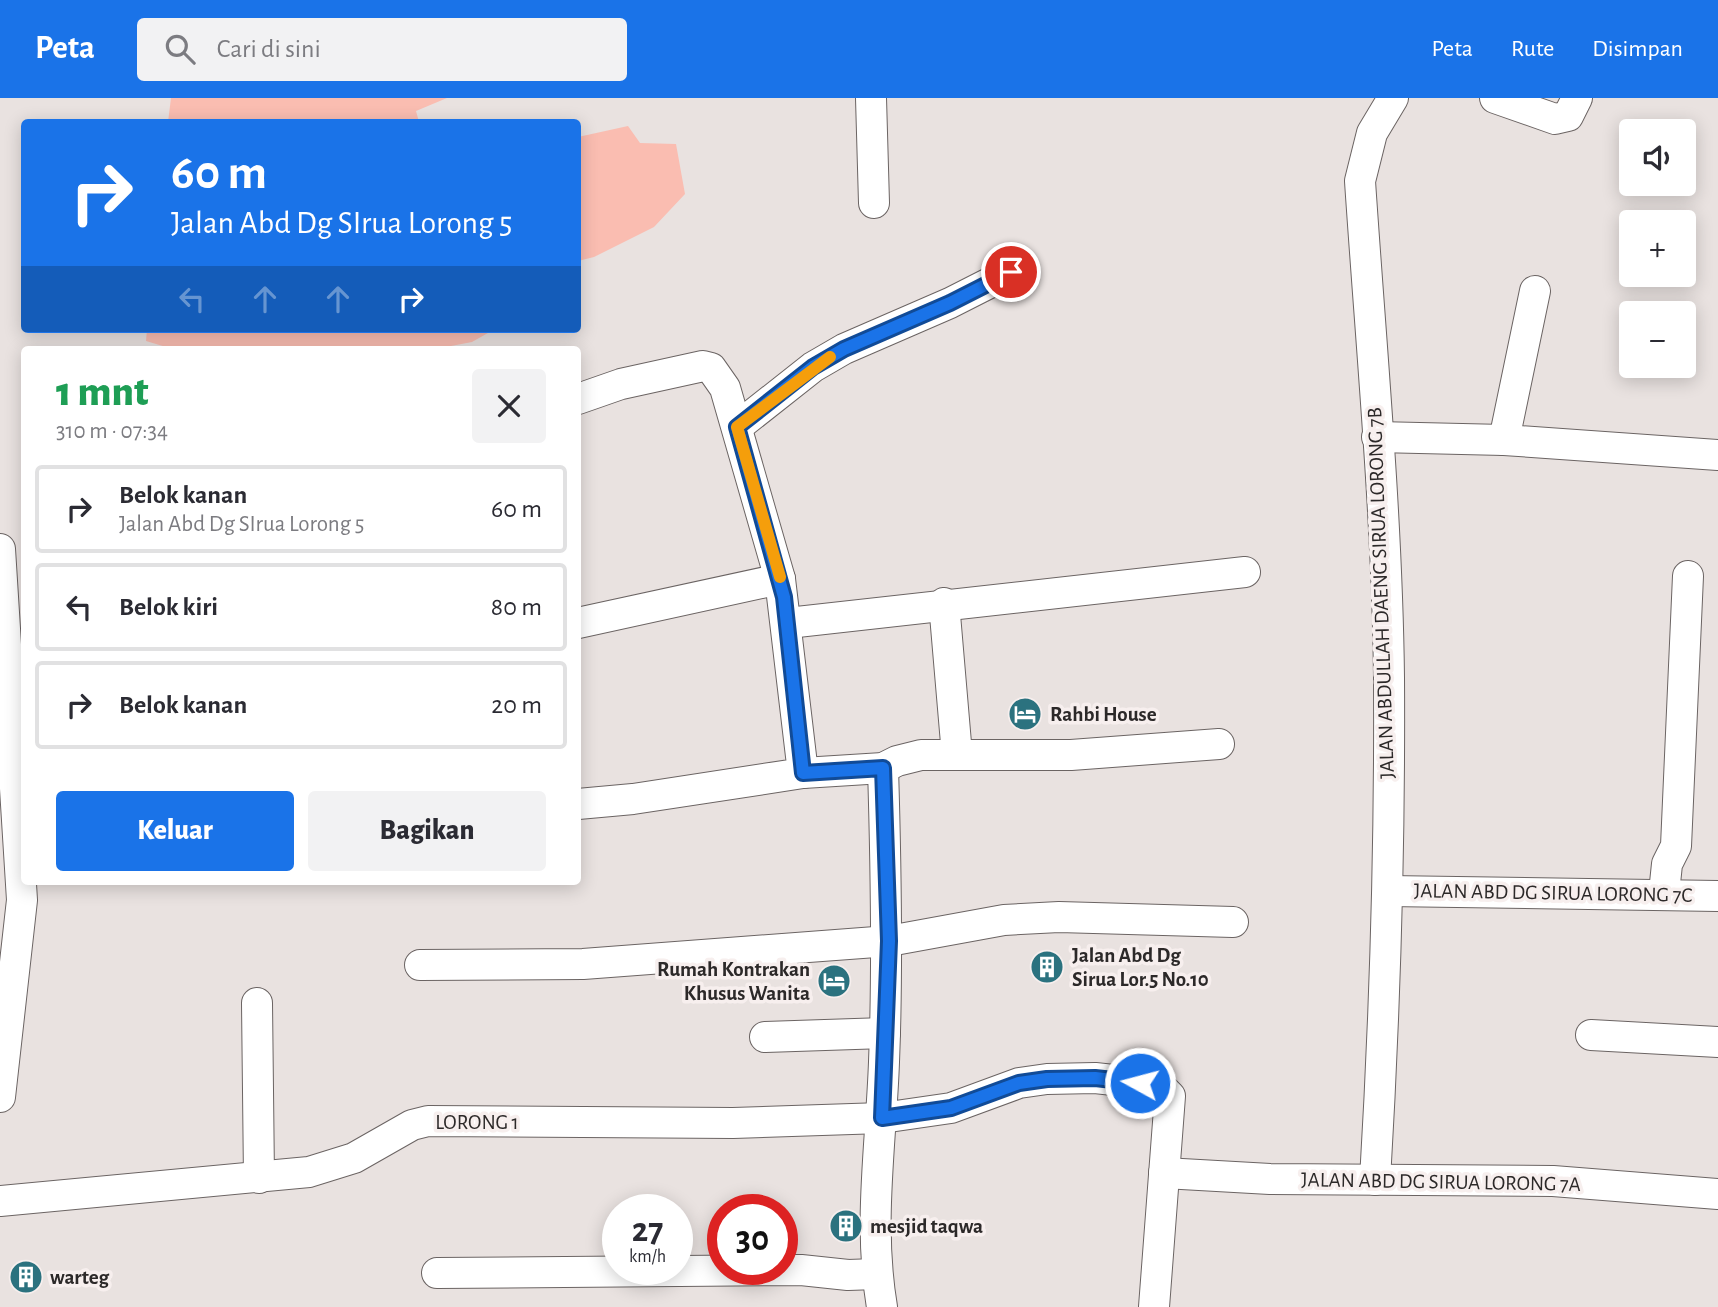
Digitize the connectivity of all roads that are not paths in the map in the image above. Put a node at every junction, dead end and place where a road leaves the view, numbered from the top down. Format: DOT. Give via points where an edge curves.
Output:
graph roads {
  1 [pos="871,98"];
  2 [pos="1393,98"];
  3 [pos="1495,98"];
  4 [pos="1577,98"];
  5 [pos="874,203"];
  6 [pos="1011,272"];
  7 [pos="1535,291"];
  8 [pos="581,398"];
  9 [pos="737,427"];
  10 [pos="1377,437"];
  11 [pos="1504,440"];
  12 [pos="1718,455"];
  13 [pos="0,549"];
  14 [pos="1245,572"];
  15 [pos="1688,576"];
  16 [pos="780,579"];
  17 [pos="944,603"];
  18 [pos="581,622"];
  19 [pos="788,623"];
  20 [pos="16,712"];
  21 [pos="1219,744"];
  22 [pos="957,755"];
  23 [pos="883,768"];
  24 [pos="803,773"];
  25 [pos="581,804"];
  26 [pos="1388,891"];
  27 [pos="1664,893"];
  28 [pos="1718,897"];
  29 [pos="11,898"];
  30 [pos="1233,922"];
  31 [pos="889,941"];
  32 [pos="420,965"];
  33 [pos="257,1003"];
  34 [pos="885,1033"];
  35 [pos="1591,1035"];
  36 [pos="765,1037"];
  37 [pos="1718,1042"];
  38 [pos="0,1097"];
  39 [pos="882,1118"];
  40 [pos="1164,1173"];
  41 [pos="260,1178"];
  42 [pos="1375,1180"];
  43 [pos="1718,1194"];
  44 [pos="0,1201"];
  45 [pos="437,1273"];
  46 [pos="876,1273"];
  47 [pos="882,1307"];
  48 [pos="1154,1307"];
  1 -- 5 [label="street"];
  2 -- 10 [label="street, JALAN ABDULLAH DAENG SIRUA LORONG 7B" via="1372,133 1360,181"];
  3 -- 4 [label="street" via="1555,119 1568,117"];
  6 -- 9 [label="street" via="844,349 813,367"];
  7 -- 11 [label="street"];
  8 -- 9 [label="street" via="703,366 711,368 725,388"];
  9 -- 16 [label="street"];
  10 -- 11 [label="street"];
  10 -- 26 [label="street, JALAN ABDULLAH DAENG SIRUA LORONG 7B" via="1389,676"];
  11 -- 12 [label="street"];
  13 -- 20 [label="street"];
  14 -- 17 [label="street"];
  15 -- 27 [label="street" via="1676,846 1667,864"];
  16 -- 18 [label="street"];
  16 -- 19 [label="street"];
  17 -- 19 [label="street"];
  17 -- 22 [label="street"];
  19 -- 24 [label="street"];
  20 -- 29 [label="street"];
  21 -- 22 [label="street" via="1071,755"];
  22 -- 23 [label="street" via="921,755"];
  23 -- 24 [label="street"];
  23 -- 31 [label="street"];
  24 -- 25 [label="street"];
  26 -- 27 [label="street, JALAN ABD DG SIRUA LORONG 7C"];
  26 -- 42 [label="street, JALAN ABDULLAH DAENG SIRUA LORONG 7B"];
  27 -- 28 [label="street, JALAN ABD DG SIRUA LORONG 7C"];
  29 -- 38 [label="street"];
  30 -- 31 [label="street" via="1004,920"];
  31 -- 32 [label="street" via="583,964"];
  31 -- 34 [label="street"];
  33 -- 41 [label="street"];
  34 -- 36 [label="street"];
  34 -- 39 [label="street"];
  35 -- 37 [label="street"];
  39 -- 40 [label="street, LORONG 1" via="951,1108 1019,1083 1047,1079 1095,1078 1159,1086 1171,1103"];
  39 -- 41 [label="street, LORONG 1" via="733,1123 428,1121 412,1125 354,1158 309,1172"];
  39 -- 46 [label="street" via="874,1192"];
  40 -- 42 [label="street, JALAN ABD DG SIRUA LORONG 7A"];
  40 -- 48 [label="street"];
  41 -- 44 [label="street, LORONG 1"];
  42 -- 43 [label="street, JALAN ABD DG SIRUA LORONG 7A" via="1553,1181"];
  45 -- 46 [label="street"];
  46 -- 47 [label="street"];
}
